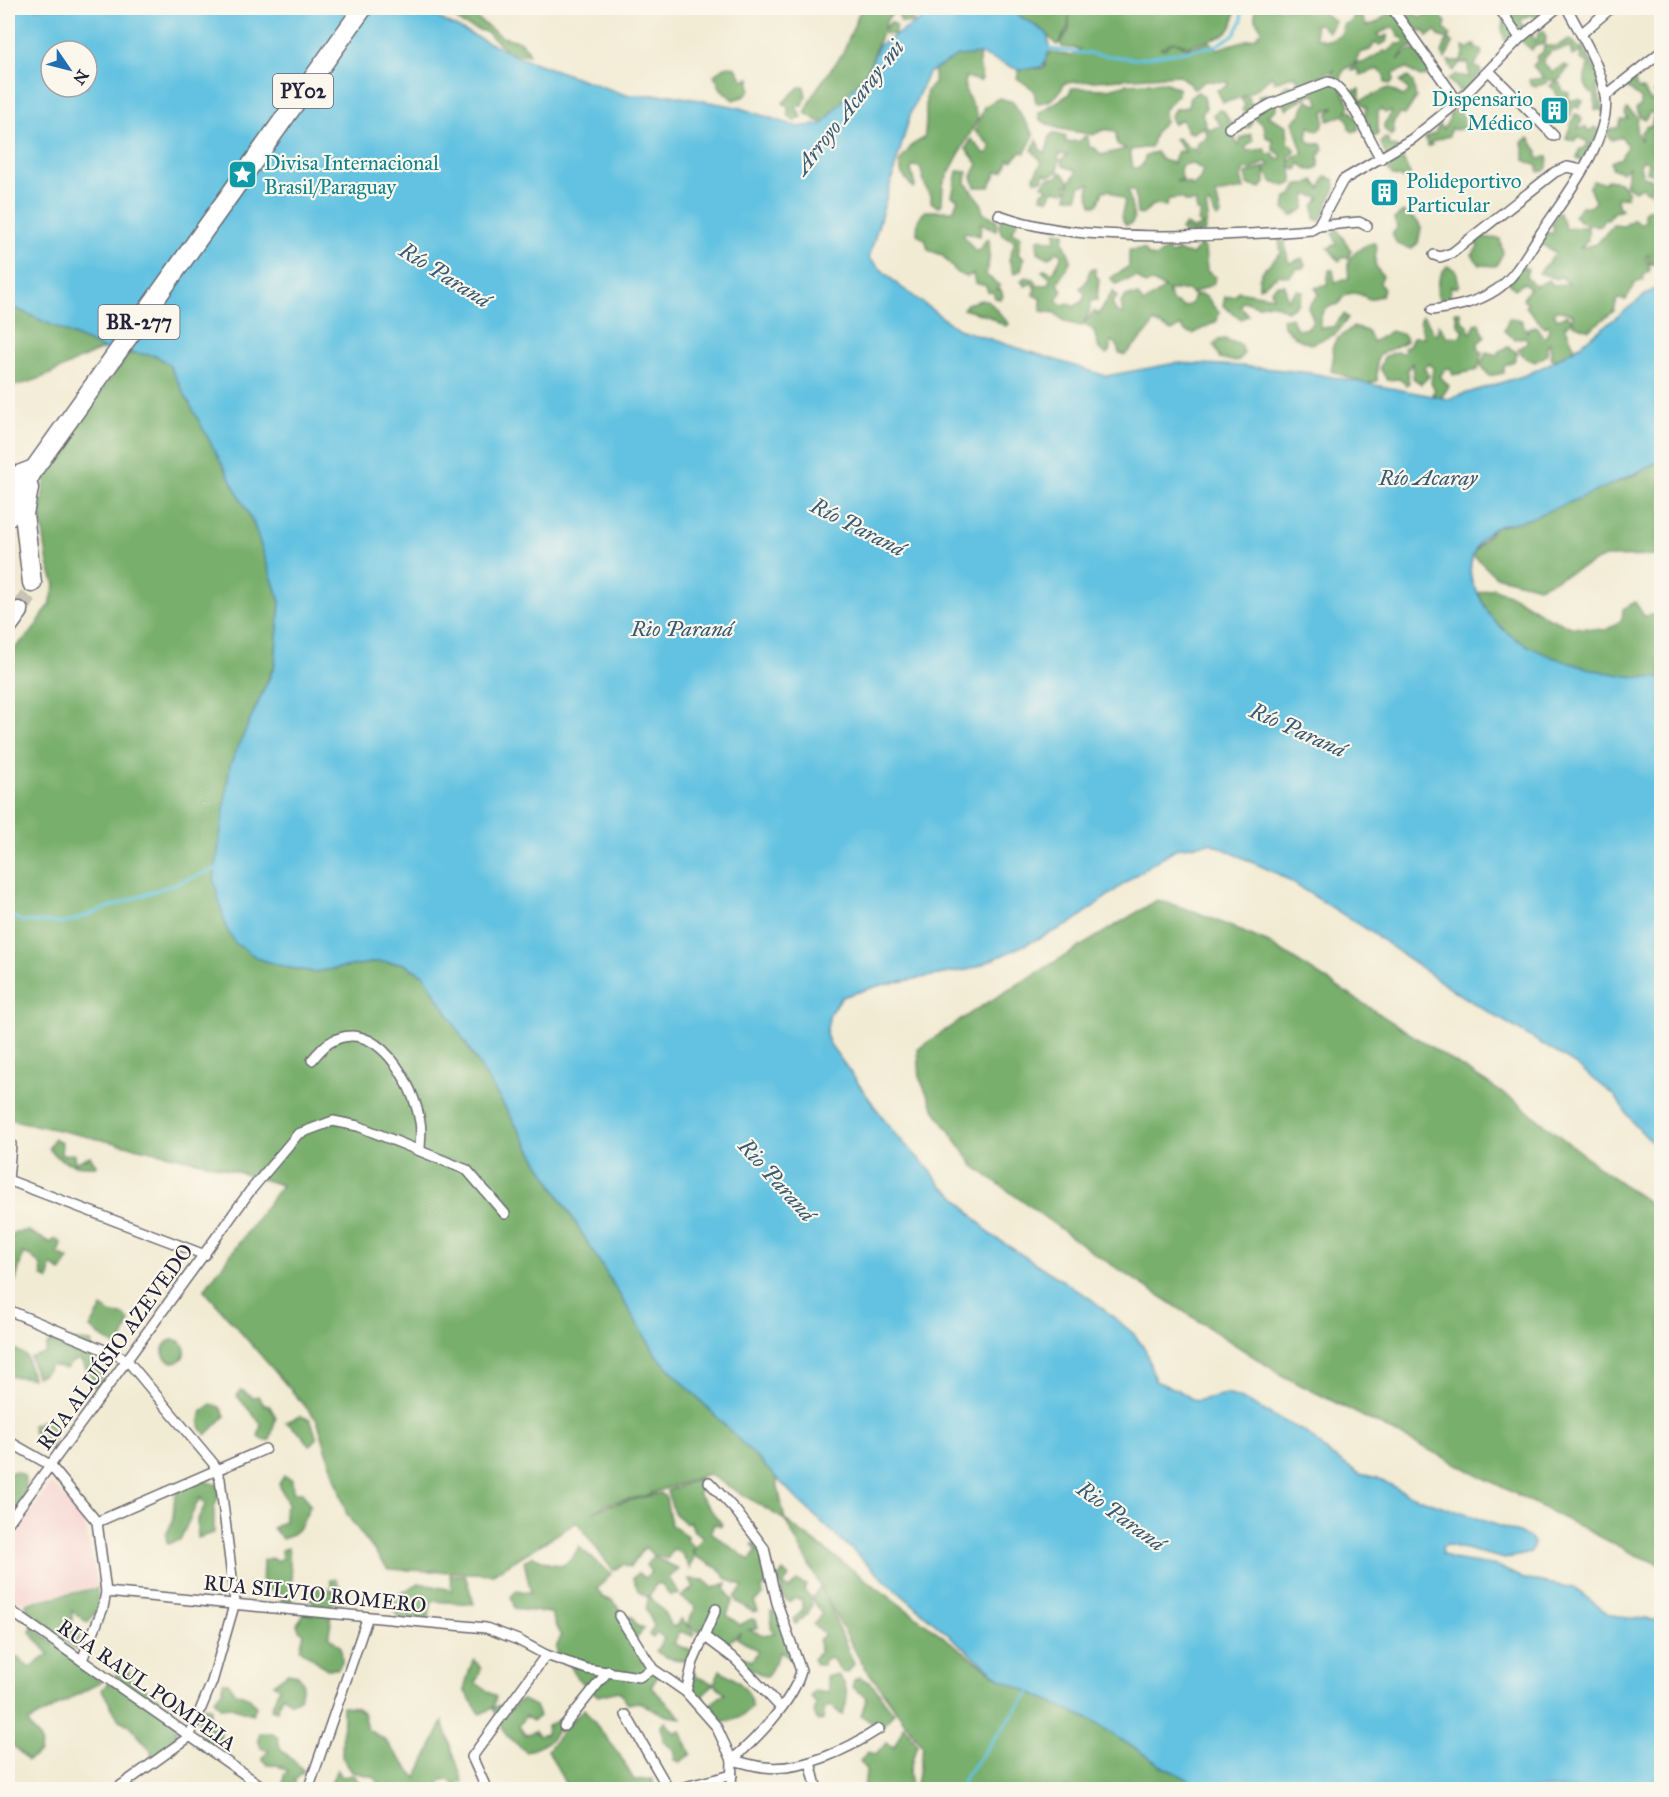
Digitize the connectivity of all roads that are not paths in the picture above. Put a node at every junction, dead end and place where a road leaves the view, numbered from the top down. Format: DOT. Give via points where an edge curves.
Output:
graph roads {
  1 [pos="363,8"];
  2 [pos="1392,8"];
  3 [pos="1499,8"];
  4 [pos="1557,8"];
  5 [pos="1567,8"];
  6 [pos="1611,8"];
  7 [pos="1581,34"];
  8 [pos="1520,38"];
  9 [pos="1662,51"];
  10 [pos="1489,71"];
  11 [pos="1605,96"];
  12 [pos="1458,102"];
  13 [pos="1229,128"];
  14 [pos="1554,136"];
  15 [pos="1381,159"];
  16 [pos="1582,170"];
  17 [pos="243,175"];
  18 [pos="999,214"];
  19 [pos="1318,226"];
  20 [pos="1367,226"];
  21 [pos="1434,255"];
  22 [pos="1432,310"];
  23 [pos="34,469"];
  24 [pos="10,481"];
  25 [pos="8,517"];
  26 [pos="32,583"];
  27 [pos="19,611"];
  28 [pos="8,626"];
  29 [pos="312,1060"];
  30 [pos="11,1144"];
  31 [pos="420,1150"];
  32 [pos="8,1180"];
  33 [pos="504,1214"];
  34 [pos="205,1255"];
  35 [pos="8,1310"];
  36 [pos="126,1359"];
  37 [pos="8,1441"];
  38 [pos="265,1449"];
  39 [pos="50,1465"];
  40 [pos="217,1469"];
  41 [pos="709,1482"];
  42 [pos="8,1522"];
  43 [pos="97,1522"];
  44 [pos="106,1592"];
  45 [pos="235,1602"];
  46 [pos="8,1609"];
  47 [pos="716,1609"];
  48 [pos="619,1616"];
  49 [pos="367,1619"];
  50 [pos="704,1636"];
  51 [pos="546,1655"];
  52 [pos="82,1660"];
  53 [pos="653,1669"];
  54 [pos="608,1671"];
  55 [pos="686,1692"];
  56 [pos="780,1707"];
  57 [pos="626,1715"];
  58 [pos="564,1726"];
  59 [pos="879,1729"];
  60 [pos="189,1737"];
  61 [pos="732,1760"];
  62 [pos="810,1762"];
  63 [pos="732,1775"];
  64 [pos="115,1790"];
  65 [pos="267,1790"];
  66 [pos="308,1790"];
  67 [pos="487,1790"];
  68 [pos="671,1790"];
  69 [pos="731,1790"];
  70 [pos="817,1790"];
  1 -- 17 [label="highway, PY02"];
  2 -- 12 [label="street"];
  3 -- 8 [label="street"];
  4 -- 8 [label="street"];
  5 -- 7 [label="street"];
  6 -- 7 [label="street"];
  7 -- 11 [label="street" via="1597,65"];
  8 -- 10 [label="street"];
  9 -- 11 [label="street"];
  10 -- 12 [label="street"];
  10 -- 14 [label="street"];
  11 -- 16 [label="street" via="1603,121"];
  12 -- 15 [label="street"];
  13 -- 15 [label="street" via="1278,101 1334,83 1344,92"];
  15 -- 19 [label="street" via="1344,180"];
  16 -- 21 [label="street" via="1567,167 1555,172 1452,253"];
  16 -- 22 [label="street" via="1515,273 1498,289 1468,305"];
  17 -- 23 [label="highway, BR-277"];
  18 -- 19 [label="street" via="1065,233 1093,235 1238,236 1311,230"];
  19 -- 20 [label="street" via="1359,222"];
  23 -- 24 [label="highway, BR-277"];
  23 -- 25 [label="highway, BR-277"];
  23 -- 26 [label="highway" via="24,514"];
  27 -- 28 [label="highway"];
  29 -- 31 [label="street" via="328,1043 343,1038 358,1036 373,1041 396,1065 412,1093 421,1123"];
  30 -- 32 [label="street"];
  31 -- 33 [label="street, RUA ALUÍSIO AZEVEDO" via="467,1170"];
  31 -- 34 [label="street, RUA ALUÍSIO AZEVEDO" via="358,1126 333,1122 298,1134 250,1191"];
  32 -- 34 [label="street"];
  34 -- 36 [label="street, RUA ALUÍSIO AZEVEDO"];
  35 -- 36 [label="street"];
  36 -- 39 [label="street, RUA ALUÍSIO AZEVEDO"];
  36 -- 40 [label="street"];
  37 -- 39 [label="street"];
  38 -- 40 [label="street"];
  39 -- 42 [label="street, RUA ALUÍSIO AZEVEDO"];
  39 -- 43 [label="street"];
  40 -- 43 [label="street"];
  40 -- 45 [label="street"];
  41 -- 56 [label="street" via="754,1534 767,1557 777,1603 801,1671"];
  43 -- 44 [label="street"];
  44 -- 45 [label="street, RUA SILVIO ROMERO"];
  44 -- 52 [label="street"];
  45 -- 49 [label="street, RUA SILVIO ROMERO"];
  45 -- 60 [label="street" via="212,1682"];
  46 -- 52 [label="street, RUA RAUL POMPEIA"];
  47 -- 50 [label="street"];
  48 -- 53 [label="street"];
  49 -- 51 [label="street, RUA SILVIO ROMERO" via="486,1629"];
  49 -- 66 [label="street"];
  50 -- 55 [label="street"];
  50 -- 56 [label="street" via="736,1660"];
  51 -- 54 [label="street, RUA SILVIO ROMERO"];
  51 -- 67 [label="street" via="472,1757"];
  52 -- 60 [label="street, RUA RAUL POMPEIA"];
  53 -- 54 [label="street, RUA SILVIO ROMERO" via="639,1677"];
  53 -- 55 [label="street"];
  54 -- 58 [label="street"];
  55 -- 61 [label="street" via="716,1726"];
  56 -- 61 [label="street"];
  57 -- 68 [label="street"];
  59 -- 62 [label="street" via="834,1755"];
  60 -- 64 [label="street"];
  60 -- 65 [label="street, RUA RAUL POMPEIA"];
  61 -- 62 [label="street" via="766,1767"];
  61 -- 63 [label="street"];
  62 -- 70 [label="street"];
  63 -- 68 [label="street"];
  63 -- 69 [label="street"];
}
